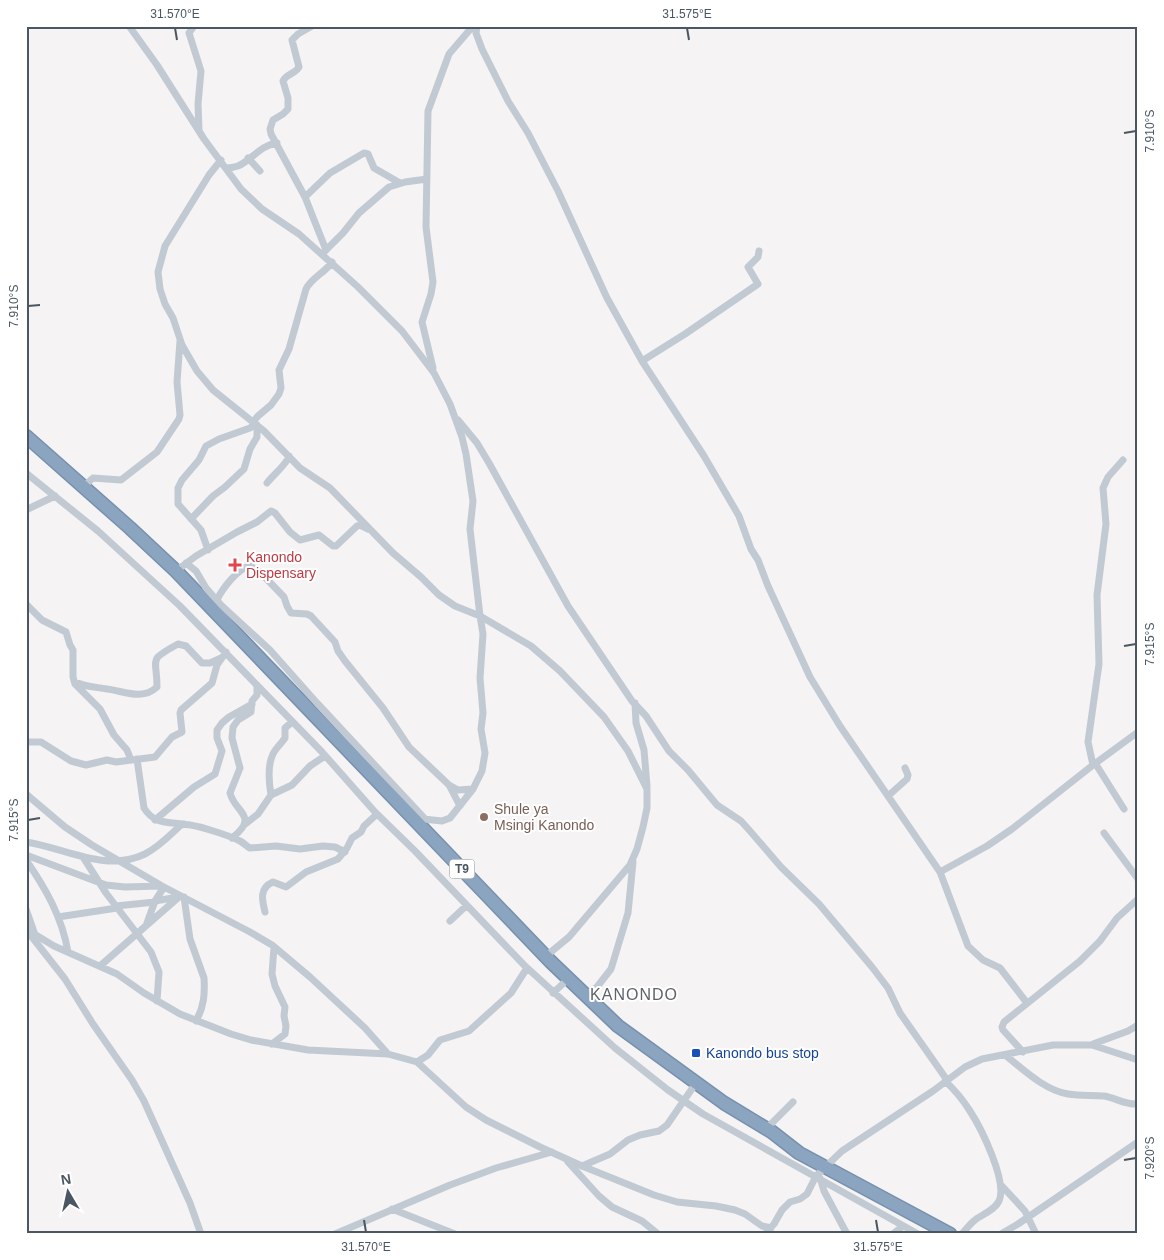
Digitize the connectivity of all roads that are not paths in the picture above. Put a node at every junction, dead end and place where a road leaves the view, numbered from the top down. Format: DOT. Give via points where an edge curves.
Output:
graph roads {
  1 [pos="129,26"];
  2 [pos="194,26"];
  3 [pos="312,26"];
  4 [pos="473,27"];
  5 [pos="199,130"];
  6 [pos="276,143"];
  7 [pos="248,158"];
  8 [pos="221,160"];
  9 [pos="226,168"];
  10 [pos="260,171"];
  11 [pos="427,179"];
  12 [pos="319,183"];
  13 [pos="400,183"];
  14 [pos="301,190"];
  15 [pos="305,197"];
  16 [pos="759,251"];
  17 [pos="324,252"];
  18 [pos="332,262"];
  19 [pos="180,340"];
  20 [pos="642,361"];
  21 [pos="434,373"];
  22 [pos="456,418"];
  23 [pos="255,424"];
  24 [pos="26,436"];
  25 [pos="289,456"];
  26 [pos="1123,460"];
  27 [pos="26,473"];
  28 [pos="267,483"];
  29 [pos="84,486"];
  30 [pos="55,496"];
  31 [pos="26,510"];
  32 [pos="191,519"];
  33 [pos="372,531"];
  34 [pos="208,550"];
  35 [pos="181,567"];
  36 [pos="218,600"];
  37 [pos="26,604"];
  38 [pos="480,616"];
  39 [pos="224,655"];
  40 [pos="75,682"];
  41 [pos="257,685"];
  42 [pos="634,703"];
  43 [pos="252,704"];
  44 [pos="292,722"];
  45 [pos="1138,732"];
  46 [pos="26,742"];
  47 [pos="325,756"];
  48 [pos="134,759"];
  49 [pos="1094,764"];
  50 [pos="905,768"];
  51 [pos="449,785"];
  52 [pos="647,788"];
  53 [pos="473,789"];
  54 [pos="26,794"];
  55 [pos="271,795"];
  56 [pos="888,796"];
  57 [pos="460,806"];
  58 [pos="1124,809"];
  59 [pos="377,814"];
  60 [pos="419,818"];
  61 [pos="155,820"];
  62 [pos="184,824"];
  63 [pos="244,825"];
  64 [pos="1104,833"];
  65 [pos="232,838"];
  66 [pos="26,842"];
  67 [pos="344,852"];
  68 [pos="26,855"];
  69 [pos="83,857"];
  70 [pos="633,859"];
  71 [pos="26,860"];
  72 [pos="123,862"];
  73 [pos="940,872"];
  74 [pos="1138,879"];
  75 [pos="98,881"];
  76 [pos="163,886"];
  77 [pos="181,897"];
  78 [pos="1138,898"];
  79 [pos="155,902"];
  80 [pos="466,906"];
  81 [pos="116,907"];
  82 [pos="26,909"];
  83 [pos="265,912"];
  84 [pos="58,917"];
  85 [pos="450,921"];
  86 [pos="147,923"];
  87 [pos="26,929"];
  88 [pos="137,932"];
  89 [pos="36,935"];
  90 [pos="274,947"];
  91 [pos="68,952"];
  92 [pos="546,956"];
  93 [pos="100,966"];
  94 [pos="527,968"];
  95 [pos="568,979"];
  96 [pos="553,993"];
  97 [pos="586,996"];
  98 [pos="157,1001"];
  99 [pos="1027,1003"];
  100 [pos="196,1021"];
  101 [pos="1138,1025"];
  102 [pos="272,1044"];
  103 [pos="1092,1044"];
  104 [pos="1023,1052"];
  105 [pos="388,1054"];
  106 [pos="1005,1055"];
  107 [pos="1138,1060"];
  108 [pos="418,1062"];
  109 [pos="946,1081"];
  110 [pos="696,1083"];
  111 [pos="683,1100"];
  112 [pos="793,1102"];
  113 [pos="1138,1104"];
  114 [pos="766,1129"];
  115 [pos="1138,1142"];
  116 [pos="552,1152"];
  117 [pos="566,1159"];
  118 [pos="582,1166"];
  119 [pos="821,1174"];
  120 [pos="1001,1185"];
  121 [pos="392,1210"];
  122 [pos="1028,1217"];
  123 [pos="904,1226"];
  124 [pos="770,1230"];
  125 [pos="201,1234"];
  126 [pos="335,1234"];
  127 [pos="455,1234"];
  128 [pos="658,1234"];
  129 [pos="847,1234"];
  130 [pos="893,1234"];
  131 [pos="918,1234"];
  132 [pos="950,1234"];
  133 [pos="962,1234"];
  134 [pos="1001,1234"];
  135 [pos="1036,1234"];
  1 -- 5 [label="street"];
  2 -- 5 [label="street" via="189,33 201,70"];
  3 -- 6 [label="street" via="292,40 299,67 283,81 289,104 286,112 271,124 271,134"];
  4 -- 11 [label="street" via="450,54 428,111"];
  4 -- 20 [label="street" via="508,101 545,165 603,291"];
  5 -- 8 [label="street"];
  6 -- 7 [label="street"];
  6 -- 14 [label="street"];
  7 -- 9 [label="street" via="238,166"];
  7 -- 10 [label="street"];
  8 -- 9 [label="street"];
  8 -- 19 [label="street" via="176,224 160,262 160,289"];
  9 -- 17 [label="street" via="252,200"];
  11 -- 13 [label="street"];
  11 -- 21 [label="street" via="426,228 432,294 422,322"];
  12 -- 13 [label="street" via="366,153 375,170"];
  12 -- 14 [label="street"];
  12 -- 15 [label="street"];
  13 -- 17 [label="street" via="389,187 363,209"];
  14 -- 15 [label="street"];
  15 -- 17 [label="street"];
  16 -- 20 [label="street" via="758,257 748,267 758,284"];
  17 -- 18 [label="street"];
  18 -- 21 [label="street" via="386,313"];
  18 -- 23 [label="street" via="306,289 279,369 279,394 258,416"];
  19 -- 23 [label="street" via="206,382"];
  19 -- 29 [label="street" via="179,419 153,456 121,480 93,478"];
  20 -- 56 [label="street" via="739,516 810,677"];
  21 -- 22 [label="street"];
  22 -- 38 [label="street" via="473,500 470,529"];
  22 -- 42 [label="street" via="489,463 568,606"];
  23 -- 25 [label="street"];
  23 -- 32 [label="street" via="256,437 244,469"];
  23 -- 32 [label="street" via="206,446 182,480 177,501"];
  24 -- 29 [label="highway, T9"];
  25 -- 28 [label="street" via="288,462"];
  25 -- 33 [label="street" via="300,468 330,488"];
  26 -- 49 [label="street" via="1103,488 1106,524 1097,595 1099,664 1088,742"];
  27 -- 30 [label="street"];
  29 -- 35 [label="highway, T9"];
  30 -- 31 [label="street"];
  30 -- 39 [label="street" via="77,512 180,606"];
  32 -- 34 [label="street" via="202,533"];
  33 -- 34 [label="street" via="357,526 336,546 319,535 302,540 272,511"];
  33 -- 38 [label="street" via="439,595"];
  34 -- 35 [label="street"];
  35 -- 36 [label="street" via="196,571"];
  35 -- 60 [label="highway, T9"];
  36 -- 51 [label="street" via="236,575 245,567 253,567 284,597 291,613 311,616 330,636 409,747"];
  36 -- 60 [label="street" via="270,650"];
  37 -- 40 [label="street" via="42,620 68,635 74,654"];
  38 -- 52 [label="street" via="531,646 560,670 604,717 628,751"];
  38 -- 53 [label="street" via="483,634 480,678 484,713 481,729 485,753 482,772"];
  39 -- 40 [label="street" via="210,663 202,663 186,646 178,644 156,658 158,687 144,694"];
  39 -- 41 [label="street"];
  39 -- 48 [label="street" via="212,683 181,710 182,732 172,737 156,756"];
  40 -- 48 [label="street" via="100,708 114,735"];
  41 -- 43 [label="street" via="257,695"];
  41 -- 44 [label="street"];
  42 -- 52 [label="street" via="646,759"];
  42 -- 109 [label="street" via="669,751 717,805 745,826 819,904 872,967"];
  43 -- 61 [label="street" via="229,717 217,730 222,751 215,774"];
  43 -- 63 [label="street" via="251,712 235,724 232,734 240,768 230,793 244,815"];
  44 -- 47 [label="street"];
  44 -- 55 [label="street" via="285,728 285,738 271,758 268,783"];
  45 -- 49 [label="street"];
  46 -- 48 [label="street" via="41,742 71,761 86,764"];
  47 -- 55 [label="street" via="292,785"];
  47 -- 59 [label="street"];
  48 -- 61 [label="street" via="144,808"];
  49 -- 58 [label="street"];
  49 -- 73 [label="street" via="1028,818 988,846"];
  50 -- 56 [label="street" via="907,779"];
  51 -- 53 [label="street" via="458,790"];
  51 -- 57 [label="street"];
  52 -- 70 [label="street" via="648,808"];
  53 -- 57 [label="street"];
  54 -- 72 [label="street" via="72,832"];
  55 -- 63 [label="street" via="258,814"];
  56 -- 73 [label="street"];
  57 -- 60 [label="street" via="450,818"];
  59 -- 67 [label="street" via="352,838"];
  59 -- 80 [label="street"];
  60 -- 92 [label="highway, T9"];
  61 -- 62 [label="street"];
  62 -- 65 [label="street"];
  62 -- 72 [label="street" via="145,854"];
  63 -- 65 [label="street"];
  64 -- 74 [label="street"];
  65 -- 67 [label="street" via="255,849 323,846 336,847"];
  66 -- 69 [label="street"];
  67 -- 83 [label="street" via="335,861 306,872 286,887 275,882 268,884 262,893"];
  68 -- 75 [label="street"];
  69 -- 72 [label="street"];
  69 -- 75 [label="street"];
  70 -- 92 [label="street" via="582,923"];
  70 -- 97 [label="street" via="628,913 611,969"];
  71 -- 84 [label="street"];
  72 -- 76 [label="street"];
  73 -- 99 [label="street" via="968,946 983,960 1000,968"];
  75 -- 76 [label="street" via="119,887"];
  75 -- 81 [label="street"];
  76 -- 77 [label="street"];
  76 -- 79 [label="street"];
  77 -- 79 [label="street"];
  77 -- 86 [label="street"];
  77 -- 90 [label="street"];
  77 -- 100 [label="street" via="188,933 204,978 203,1006"];
  78 -- 99 [label="street" via="1080,961"];
  79 -- 81 [label="street"];
  79 -- 86 [label="street"];
  80 -- 85 [label="street"];
  80 -- 94 [label="street"];
  81 -- 84 [label="street"];
  81 -- 88 [label="street"];
  82 -- 89 [label="street"];
  84 -- 91 [label="street"];
  86 -- 88 [label="street"];
  87 -- 89 [label="street"];
  87 -- 125 [label="street" via="65,979 132,1080 190,1203"];
  88 -- 93 [label="street"];
  88 -- 98 [label="street" via="151,952 159,972"];
  89 -- 91 [label="street"];
  90 -- 102 [label="street" via="272,974 285,1007 286,1026 285,1034"];
  90 -- 105 [label="street" via="310,977"];
  91 -- 93 [label="street"];
  92 -- 95 [label="highway, T9"];
  93 -- 98 [label="street"];
  94 -- 96 [label="street"];
  94 -- 108 [label="street" via="511,993 474,1026 464,1033 440,1040"];
  95 -- 96 [label="street"];
  95 -- 97 [label="highway, T9"];
  96 -- 111 [label="street" via="615,1048"];
  97 -- 110 [label="highway, T9" via="618,1026"];
  98 -- 100 [label="street"];
  99 -- 104 [label="street" via="1002,1027"];
  100 -- 102 [label="street"];
  101 -- 103 [label="street"];
  102 -- 105 [label="street" via="308,1050"];
  103 -- 104 [label="street" via="1053,1045"];
  103 -- 107 [label="street"];
  104 -- 106 [label="street"];
  105 -- 108 [label="street"];
  106 -- 109 [label="street" via="972,1062"];
  106 -- 113 [label="street" via="1034,1078 1058,1091"];
  108 -- 116 [label="street" via="466,1107"];
  109 -- 119 [label="street" via="842,1151"];
  109 -- 120 [label="street" via="978,1126"];
  110 -- 111 [label="street"];
  110 -- 114 [label="highway, T9"];
  111 -- 118 [label="street" via="671,1120 659,1131 628,1140 610,1154"];
  111 -- 119 [label="street" via="739,1134"];
  112 -- 114 [label="street"];
  114 -- 119 [label="highway, T9"];
  115 -- 122 [label="street"];
  116 -- 117 [label="street"];
  116 -- 121 [label="street" via="496,1168"];
  117 -- 118 [label="street"];
  117 -- 128 [label="street" via="598,1196"];
  118 -- 124 [label="street" via="664,1198 735,1210"];
  119 -- 123 [label="street"];
  119 -- 124 [label="street" via="807,1194 786,1205"];
  119 -- 129 [label="street" via="824,1191"];
  119 -- 132 [label="highway, T9"];
  120 -- 122 [label="street"];
  120 -- 133 [label="street" via="997,1206 974,1221"];
  121 -- 126 [label="street"];
  121 -- 127 [label="street"];
  122 -- 134 [label="street"];
  122 -- 135 [label="street"];
  123 -- 130 [label="street"];
  123 -- 131 [label="street"];
}
